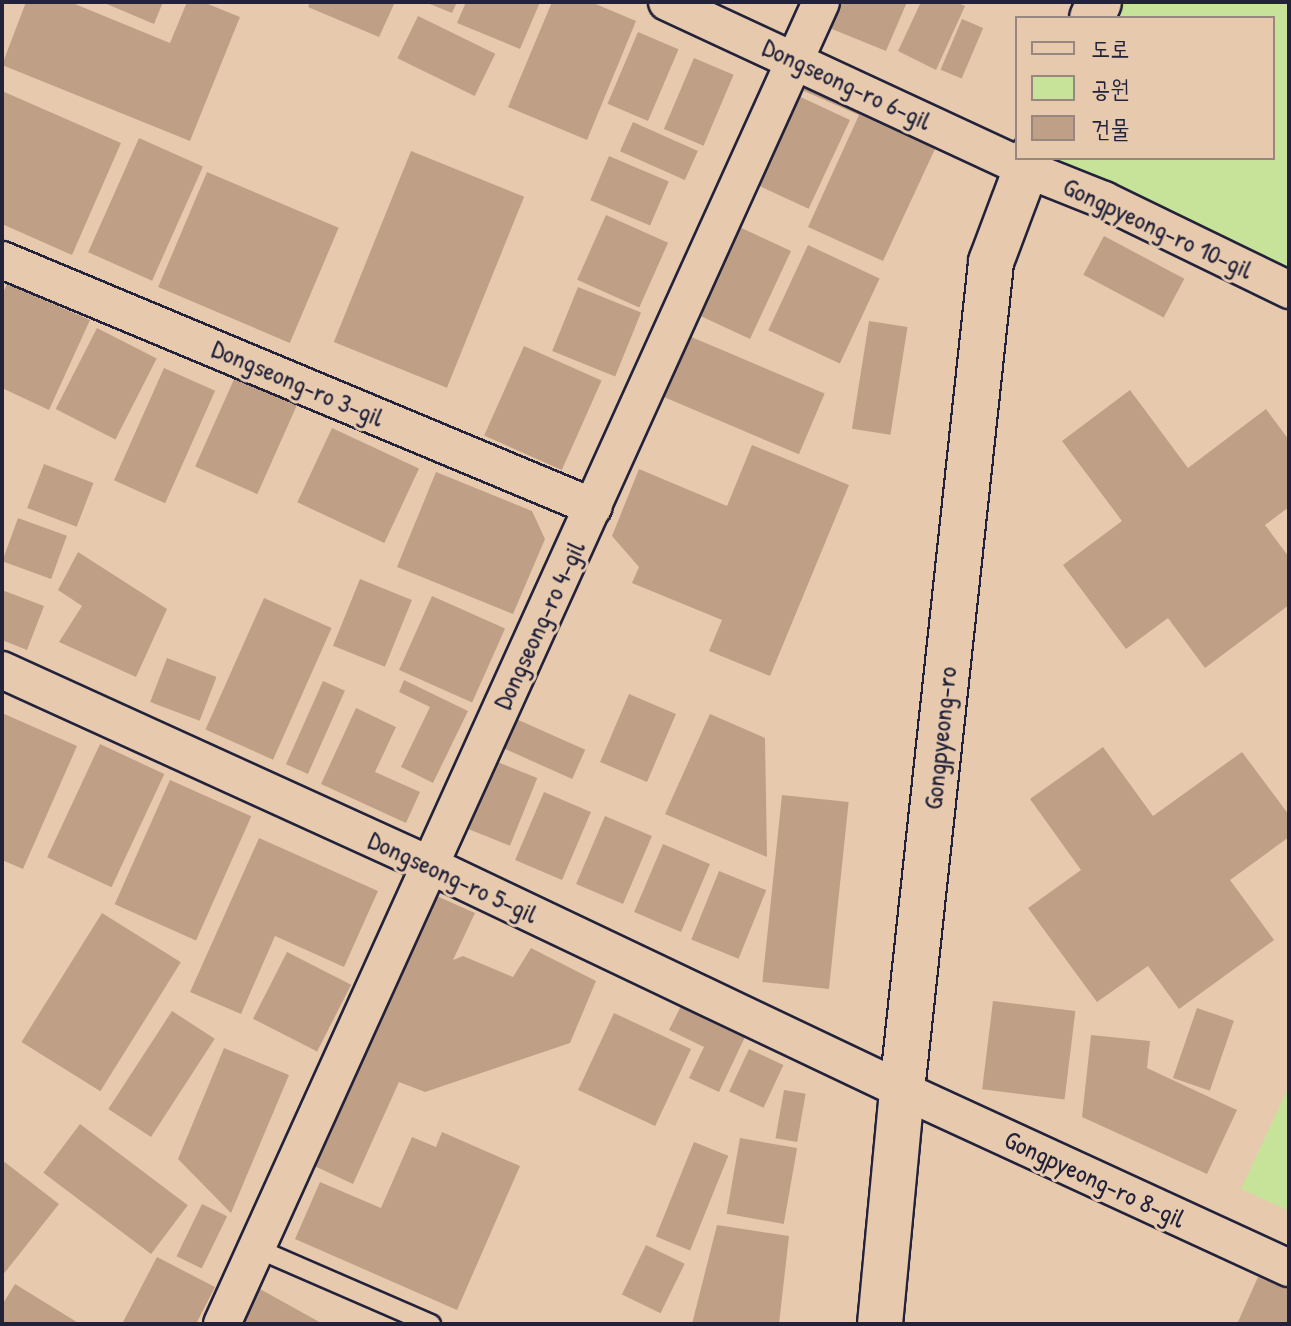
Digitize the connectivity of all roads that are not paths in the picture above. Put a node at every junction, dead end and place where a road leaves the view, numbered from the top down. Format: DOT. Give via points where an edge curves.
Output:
graph roads {
  1 [pos="667,2"];
  2 [pos="821,2"];
  3 [pos="796,60"];
  4 [pos="1015,157"];
  5 [pos="1028,163"];
  6 [pos="2,260"];
  7 [pos="1289,290"];
  8 [pos="593,507"];
  9 [pos="2,670"];
  10 [pos="429,865"];
  11 [pos="902,1090"];
  12 [pos="256,1248"];
  13 [pos="1289,1268"];
  14 [pos="222,1324"];
  15 [pos="431,1324"];
  16 [pos="880,1324"];
  1 -- 3 [label="street, Dongseong-ro 6-gil"];
  2 -- 3 [label="street, Dongseong-ro 4-gil"];
  3 -- 4 [label="street, Dongseong-ro 6-gil"];
  3 -- 8 [label="street, Dongseong-ro 4-gil"];
  5 -- 7 [label="street, Gongpyeong-ro 10-gil"];
  5 -- 11 [label="main road, Gongpyeong-ro" via="991,262"];
  6 -- 8 [label="street, Dongseong-ro 3-gil"];
  8 -- 10 [label="street, Dongseong-ro 4-gil"];
  9 -- 10 [label="street, Dongseong-ro 5-gil"];
  10 -- 11 [label="street, Dongseong-ro 5-gil"];
  10 -- 12 [label="street, Dongseong-ro 4-gil"];
  11 -- 13 [label="street, Gongpyeong-ro 8-gil"];
  11 -- 16 [label="main road, Gongpyeong-ro"];
  12 -- 14 [label="street, Dongseong-ro 4-gil"];
  12 -- 15 [label="lane"];
}
